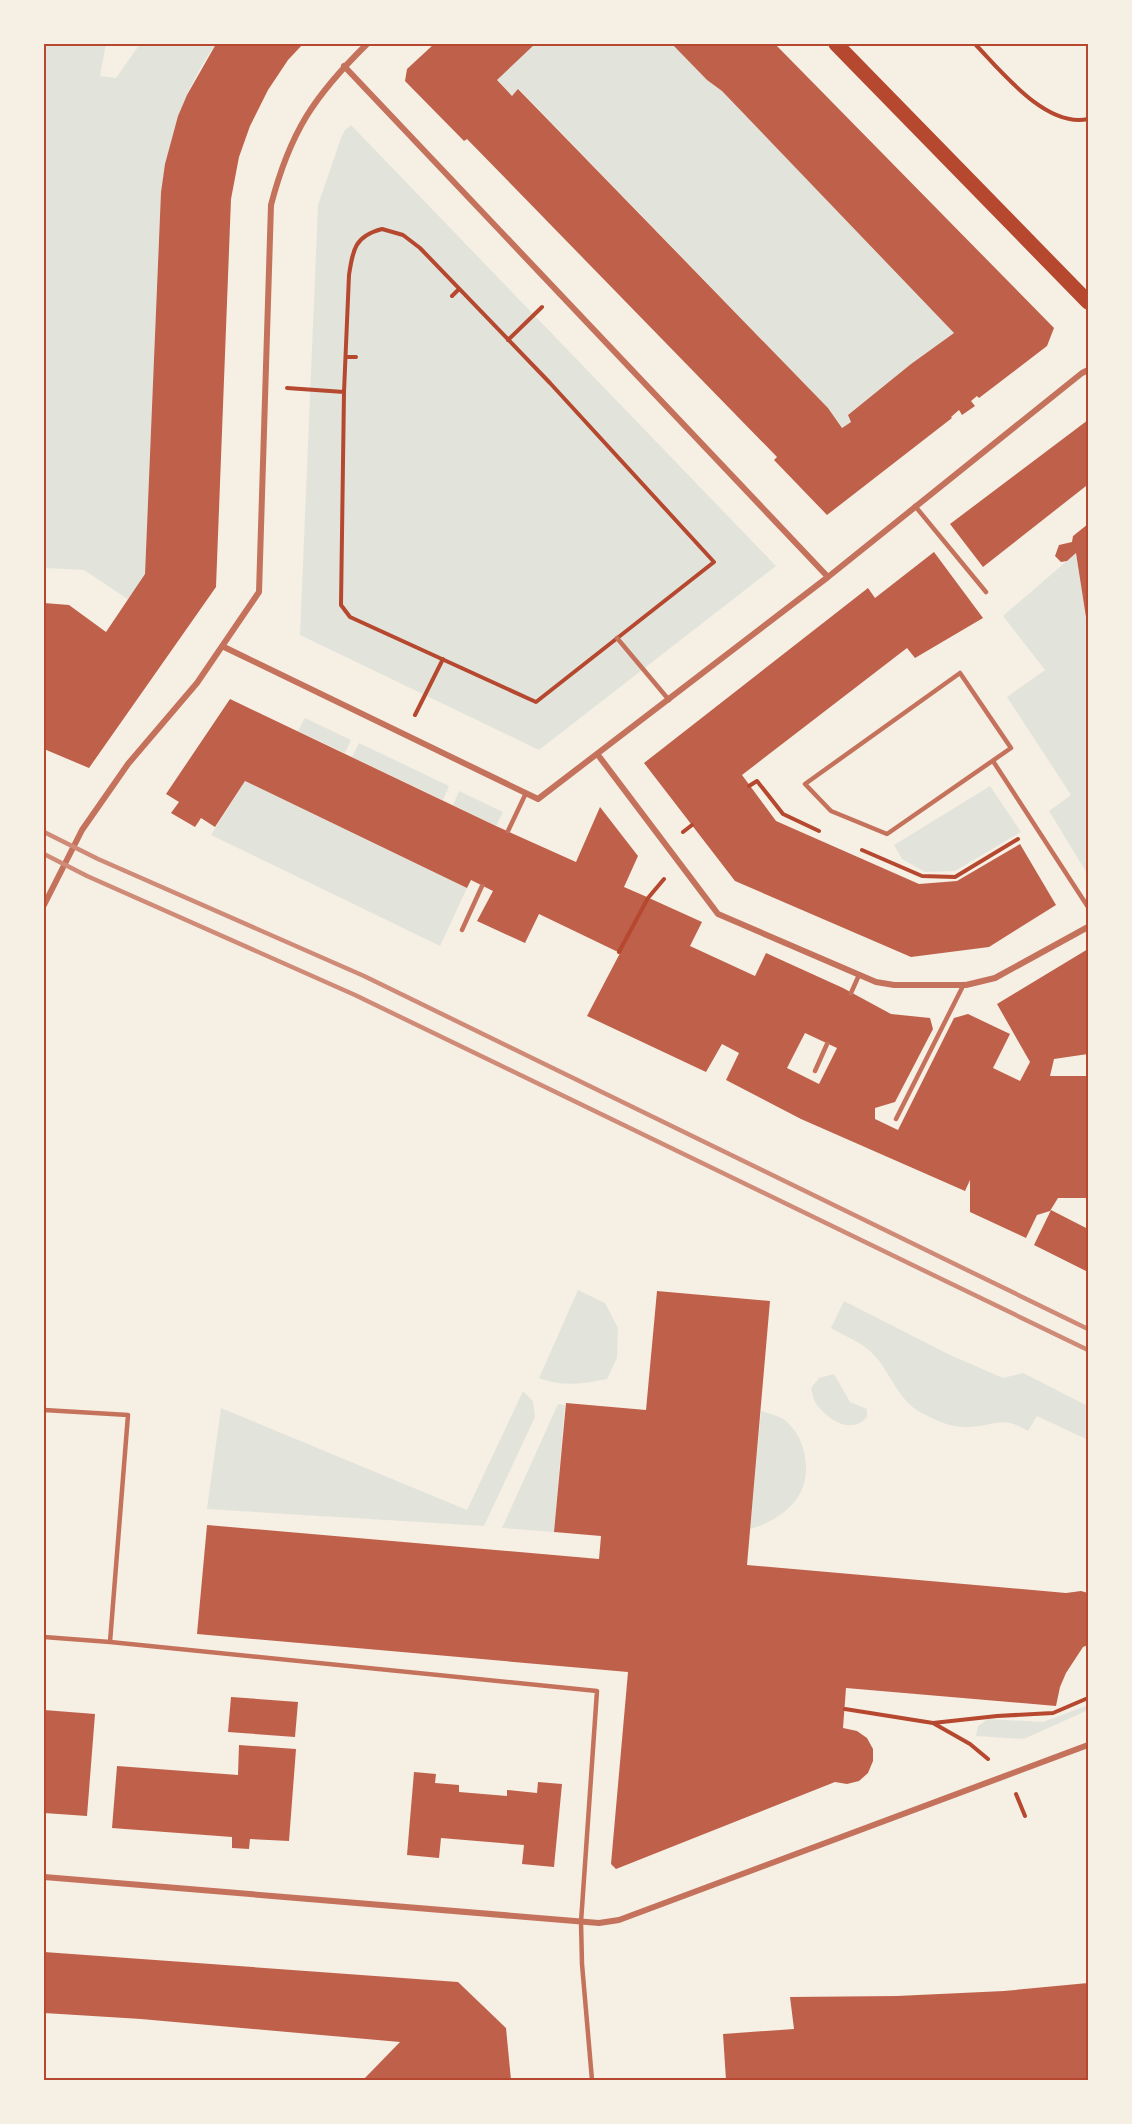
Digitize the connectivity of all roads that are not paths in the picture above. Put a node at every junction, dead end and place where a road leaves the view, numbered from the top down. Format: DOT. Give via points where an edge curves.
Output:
graph roads {
  1 [pos="367,44"];
  2 [pos="836,44"];
  3 [pos="344,66"];
  4 [pos="1089,302"];
  5 [pos="1089,370"];
  6 [pos="915,506"];
  7 [pos="828,577"];
  8 [pos="987,592"];
  9 [pos="617,638"];
  10 [pos="224,647"];
  11 [pos="669,700"];
  12 [pos="598,755"];
  13 [pos="993,761"];
  14 [pos="526,793"];
  15 [pos="508,831"];
  16 [pos="482,886"];
  17 [pos="44,905"];
  18 [pos="1089,907"];
  19 [pos="1089,927"];
  20 [pos="462,930"];
  21 [pos="859,975"];
  22 [pos="964,984"];
  23 [pos="851,993"];
  24 [pos="827,1044"];
  25 [pos="815,1071"];
  26 [pos="896,1119"];
  27 [pos="44,1410"];
  28 [pos="44,1637"];
  29 [pos="110,1642"];
  30 [pos="1089,1745"];
  31 [pos="44,1877"];
  32 [pos="581,1922"];
  33 [pos="592,2080"];
  1 -- 3 [label="street"];
  2 -- 4 [label="main road"];
  3 -- 7 [label="street"];
  3 -- 10 [label="street" via="303,119 289,147 271,205 259,592"];
  5 -- 6 [label="street"];
  6 -- 7 [label="street"];
  6 -- 8 [label="lane"];
  7 -- 11 [label="street"];
  9 -- 11 [label="lane"];
  10 -- 14 [label="street"];
  10 -- 17 [label="street" via="128,764 82,830"];
  11 -- 12 [label="street"];
  12 -- 14 [label="street" via="538,799"];
  12 -- 21 [label="street" via="718,914"];
  13 -- 13 [label="lane" via="886,834 831,811 805,784 960,673 1011,748"];
  13 -- 18 [label="lane"];
  14 -- 15 [label="lane"];
  16 -- 20 [label="lane"];
  19 -- 22 [label="street" via="995,978"];
  21 -- 22 [label="street" via="894,986"];
  21 -- 23 [label="lane"];
  22 -- 26 [label="lane"];
  24 -- 25 [label="lane"];
  27 -- 29 [label="lane" via="128,1415"];
  28 -- 29 [label="lane"];
  29 -- 32 [label="lane" via="597,1691"];
  30 -- 32 [label="street" via="619,1920"];
  31 -- 32 [label="street"];
  32 -- 33 [label="lane"];
}
